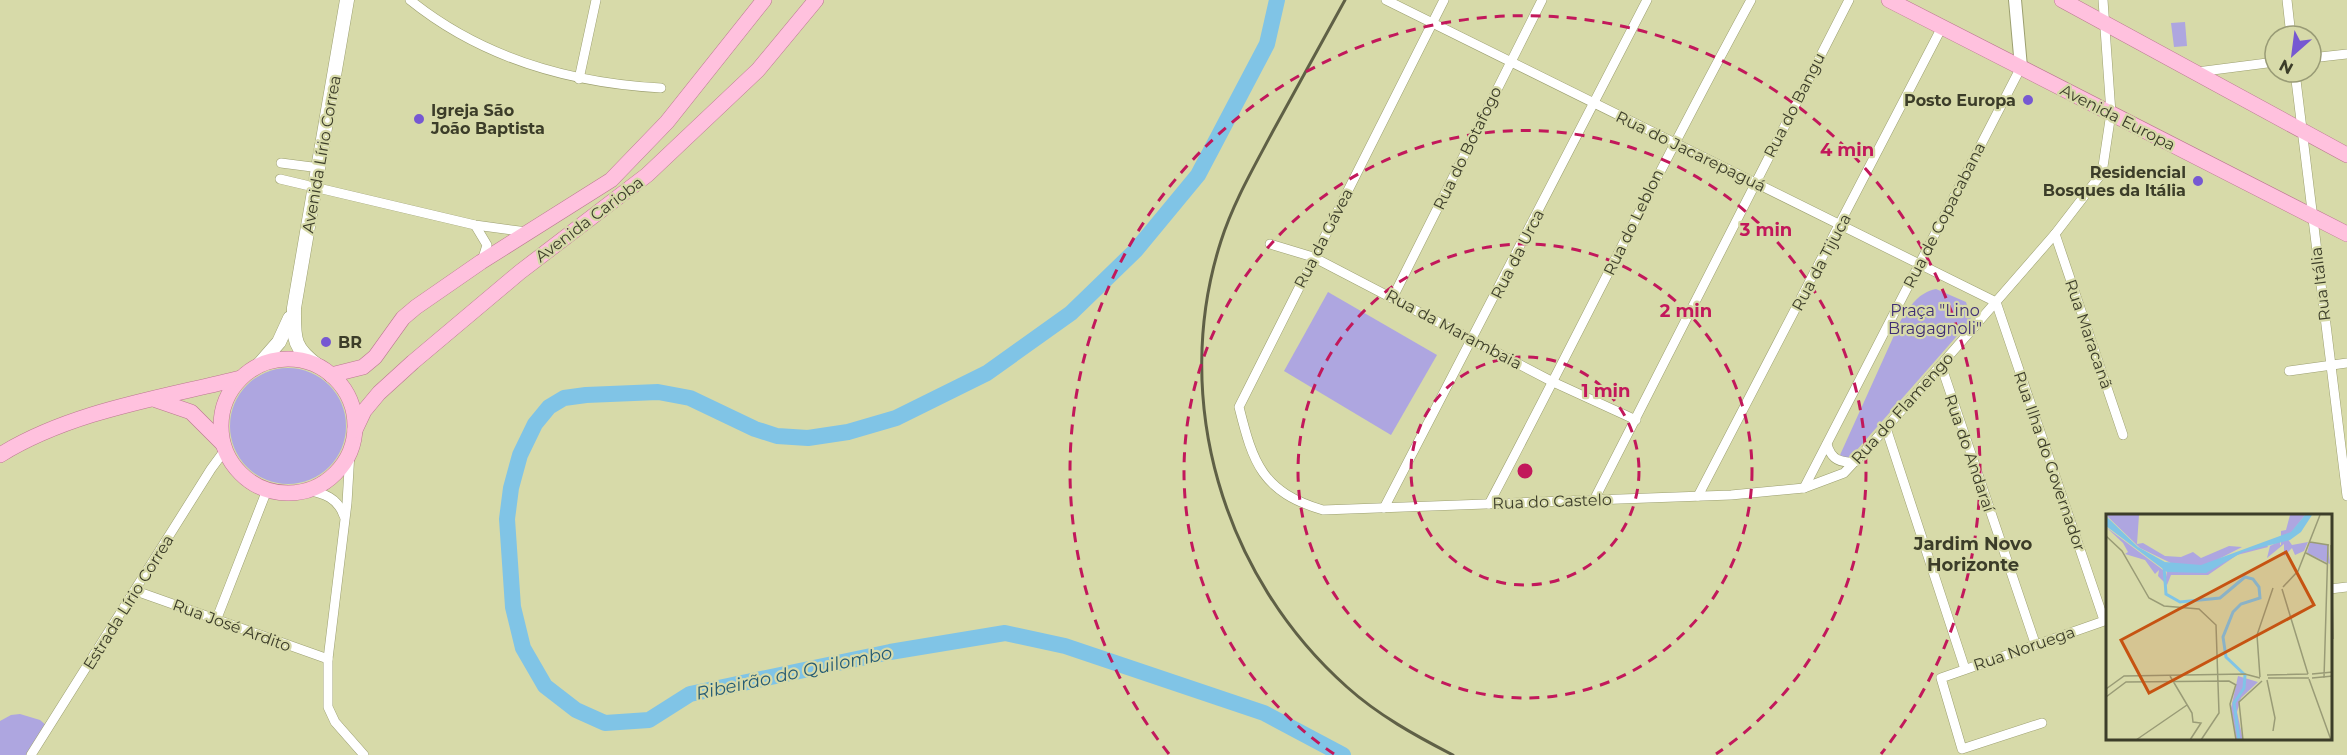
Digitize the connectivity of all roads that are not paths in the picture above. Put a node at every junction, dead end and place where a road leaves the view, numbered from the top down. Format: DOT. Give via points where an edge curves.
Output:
graph roads {
  1 [pos="347,0"];
  2 [pos="410,0"];
  3 [pos="596,0"];
  4 [pos="764,0"];
  5 [pos="816,0"];
  6 [pos="1386,0"];
  7 [pos="1444,0"];
  8 [pos="1542,0"];
  9 [pos="1647,0"];
  10 [pos="1751,0"];
  11 [pos="1849,0"];
  12 [pos="1889,0"];
  13 [pos="2014,0"];
  14 [pos="2062,0"];
  15 [pos="2103,0"];
  16 [pos="2287,0"];
  17 [pos="2103,21"];
  18 [pos="1433,23"];
  19 [pos="2290,24"];
  20 [pos="1942,27"];
  21 [pos="2347,54"];
  22 [pos="2323,57"];
  23 [pos="1510,62"];
  24 [pos="2263,63"];
  25 [pos="2020,67"];
  26 [pos="2194,72"];
  27 [pos="579,79"];
  28 [pos="2296,84"];
  29 [pos="661,88"];
  30 [pos="1594,103"];
  31 [pos="2110,113"];
  32 [pos="2302,131"];
  33 [pos="1673,142"];
  34 [pos="2347,155"];
  35 [pos="281,163"];
  36 [pos="320,168"];
  37 [pos="280,180"];
  38 [pos="1755,182"];
  39 [pos="317,188"];
  40 [pos="2312,216"];
  41 [pos="1840,224"];
  42 [pos="475,225"];
  43 [pos="530,232"];
  44 [pos="2055,234"];
  45 [pos="2347,234"];
  46 [pos="1270,244"];
  47 [pos="1313,257"];
  48 [pos="481,262"];
  49 [pos="1919,264"];
  50 [pos="1393,297"];
  51 [pos="1996,302"];
  52 [pos="294,308"];
  53 [pos="1472,340"];
  54 [pos="2347,363"];
  55 [pos="1941,365"];
  56 [pos="258,366"];
  57 [pos="318,366"];
  58 [pos="2330,366"];
  59 [pos="2289,371"];
  60 [pos="331,375"];
  61 [pos="241,378"];
  62 [pos="1553,382"];
  63 [pos="153,400"];
  64 [pos="1636,420"];
  65 [pos="1886,428"];
  66 [pos="355,430"];
  67 [pos="2123,435"];
  68 [pos="1827,444"];
  69 [pos="224,447"];
  70 [pos="350,452"];
  71 [pos="0,455"];
  72 [pos="1857,461"];
  73 [pos="1844,473"];
  74 [pos="1267,479"];
  75 [pos="1804,488"];
  76 [pos="267,490"];
  77 [pos="306,490"];
  78 [pos="1698,496"];
  79 [pos="2347,496"];
  80 [pos="1594,500"];
  81 [pos="1489,504"];
  82 [pos="1384,508"];
  83 [pos="345,518"];
  84 [pos="2347,587"];
  85 [pos="2332,589"];
  86 [pos="136,591"];
  87 [pos="217,618"];
  88 [pos="2106,620"];
  89 [pos="2035,643"];
  90 [pos="328,659"];
  91 [pos="1965,669"];
  92 [pos="2042,723"];
  93 [pos="31,755"];
  94 [pos="364,755"];
  1 -- 36 [label="main road, Avenida Lírio Correa"];
  2 -- 27 [label="street" via="472,41 524,64"];
  3 -- 27 [label="street"];
  4 -- 43 [label="main road, Avenida Carioba" via="667,122 626,166 587,198"];
  5 -- 66 [label="main road, Avenida Carioba" via="758,70 647,175 520,272 413,362 379,393"];
  6 -- 18 [label="street, Rua do Jacarepaguá"];
  7 -- 18 [label="street, Rua da Gávea"];
  8 -- 23 [label="street, Rua do Botafogo"];
  9 -- 30 [label="street, Rua da Urca"];
  10 -- 33 [label="street, Rua do Leblon"];
  11 -- 38 [label="street, Rua do Bangu"];
  12 -- 20 [label="main road, Avenida Europa"];
  13 -- 25 [label="street"];
  14 -- 17 [label="main road"];
  15 -- 17 [label="street, Rua do Flamengo"];
  16 -- 19 [label="street"];
  17 -- 26 [label="main road"];
  17 -- 31 [label="street, Rua do Flamengo"];
  18 -- 23 [label="street, Rua do Jacarepaguá"];
  18 -- 47 [label="street, Rua da Gávea"];
  20 -- 25 [label="main road, Avenida Europa"];
  20 -- 41 [label="street, Rua da Tijuca"];
  21 -- 22 [label="street"];
  23 -- 30 [label="street, Rua do Jacarepaguá"];
  23 -- 50 [label="street, Rua do Botafogo"];
  24 -- 26 [label="street"];
  25 -- 31 [label="main road, Avenida Europa"];
  25 -- 49 [label="street, Rua de Copacabana"];
  26 -- 32 [label="main road"];
  27 -- 29 [label="street"];
  28 -- 32 [label="street, Rua Itália"];
  30 -- 33 [label="street, Rua do Jacarepaguá"];
  30 -- 53 [label="street, Rua da Urca"];
  31 -- 40 [label="main road, Avenida Europa"];
  31 -- 44 [label="street, Rua do Flamengo" via="2102,172"];
  32 -- 34 [label="main road"];
  32 -- 40 [label="street, Rua Itália"];
  33 -- 38 [label="street, Rua do Jacarepaguá"];
  33 -- 62 [label="street, Rua do Leblon"];
  35 -- 36 [label="street"];
  36 -- 39 [label="main road, Avenida Lírio Correa"];
  37 -- 39 [label="street"];
  38 -- 41 [label="street, Rua do Jacarepaguá"];
  38 -- 64 [label="street, Rua do Bangu"];
  39 -- 42 [label="street"];
  39 -- 52 [label="main road, Avenida Lírio Correa"];
  40 -- 45 [label="main road, Avenida Europa"];
  40 -- 58 [label="street, Rua Itália"];
  41 -- 49 [label="street, Rua do Jacarepaguá"];
  41 -- 78 [label="street, Rua da Tijuca"];
  42 -- 43 [label="street"];
  42 -- 48 [label="street" via="487,245"];
  43 -- 48 [label="main road, Avenida Carioba"];
  44 -- 51 [label="street, Rua do Flamengo"];
  44 -- 67 [label="street, Rua Maracanã"];
  46 -- 47 [label="street, Rua da Marambaia"];
  47 -- 50 [label="street, Rua da Marambaia"];
  47 -- 74 [label="street, Rua da Gávea" via="1239,407 1255,462"];
  48 -- 60 [label="main road, Avenida Carioba" via="403,318 363,367"];
  49 -- 51 [label="street, Rua do Jacarepaguá"];
  49 -- 68 [label="street, Rua de Copacabana"];
  50 -- 53 [label="street, Rua da Marambaia"];
  51 -- 55 [label="street, Rua do Flamengo"];
  51 -- 88 [label="street, Rua Ilha do Governador"];
  52 -- 56 [label="main road, Avenida Lírio Correa" via="279,342"];
  52 -- 57 [label="main road, Avenida Lírio Correa" via="297,346"];
  53 -- 62 [label="street, Rua da Marambaia"];
  53 -- 82 [label="street, Rua da Urca"];
  54 -- 58 [label="street"];
  55 -- 65 [label="street, Rua do Flamengo"];
  55 -- 89 [label="street, Rua do Andaraí"];
  56 -- 57 [label="main road" via="277,360 298,360"];
  56 -- 61 [label="main road"];
  57 -- 60 [label="main road"];
  58 -- 59 [label="street"];
  58 -- 79 [label="street, Rua Itália"];
  60 -- 66 [label="main road" via="349,400"];
  61 -- 63 [label="main road"];
  61 -- 69 [label="main road" via="223,408"];
  62 -- 64 [label="street, Rua da Marambaia"];
  62 -- 81 [label="street, Rua do Leblon"];
  63 -- 69 [label="main road" via="191,412"];
  63 -- 71 [label="main road" via="68,424 19,443"];
  64 -- 80 [label="street, Rua do Bangu"];
  65 -- 72 [label="street, Rua do Flamengo"];
  65 -- 91 [label="street"];
  66 -- 70 [label="main road"];
  68 -- 72 [label="street" via="1835,458"];
  68 -- 75 [label="street, Rua de Copacabana"];
  69 -- 76 [label="main road" via="242,475"];
  69 -- 86 [label="street, Estrada Lírio Correa"];
  70 -- 77 [label="main road" via="332,476"];
  70 -- 83 [label="street"];
  72 -- 73 [label="street, Rua do Flamengo"];
  73 -- 75 [label="street, Rua do Castelo"];
  74 -- 82 [label="street, Rua do Castelo" via="1300,503 1323,510"];
  75 -- 78 [label="street, Rua do Castelo"];
  76 -- 77 [label="main road"];
  76 -- 87 [label="street"];
  77 -- 83 [label="street" via="330,497"];
  78 -- 80 [label="street, Rua do Castelo"];
  80 -- 81 [label="street, Rua do Castelo"];
  81 -- 82 [label="street, Rua do Castelo"];
  83 -- 90 [label="street"];
  84 -- 85 [label="street"];
  86 -- 87 [label="street, Rua José Ardito"];
  86 -- 93 [label="street, Estrada Lírio Correa"];
  87 -- 90 [label="street, Rua José Ardito"];
  88 -- 89 [label="street, Rua Noruega"];
  89 -- 91 [label="street, Rua Noruega"];
  90 -- 94 [label="street" via="328,707 335,722"];
  91 -- 92 [label="street, Rua Noruega" via="1941,678 1962,749"];
}
